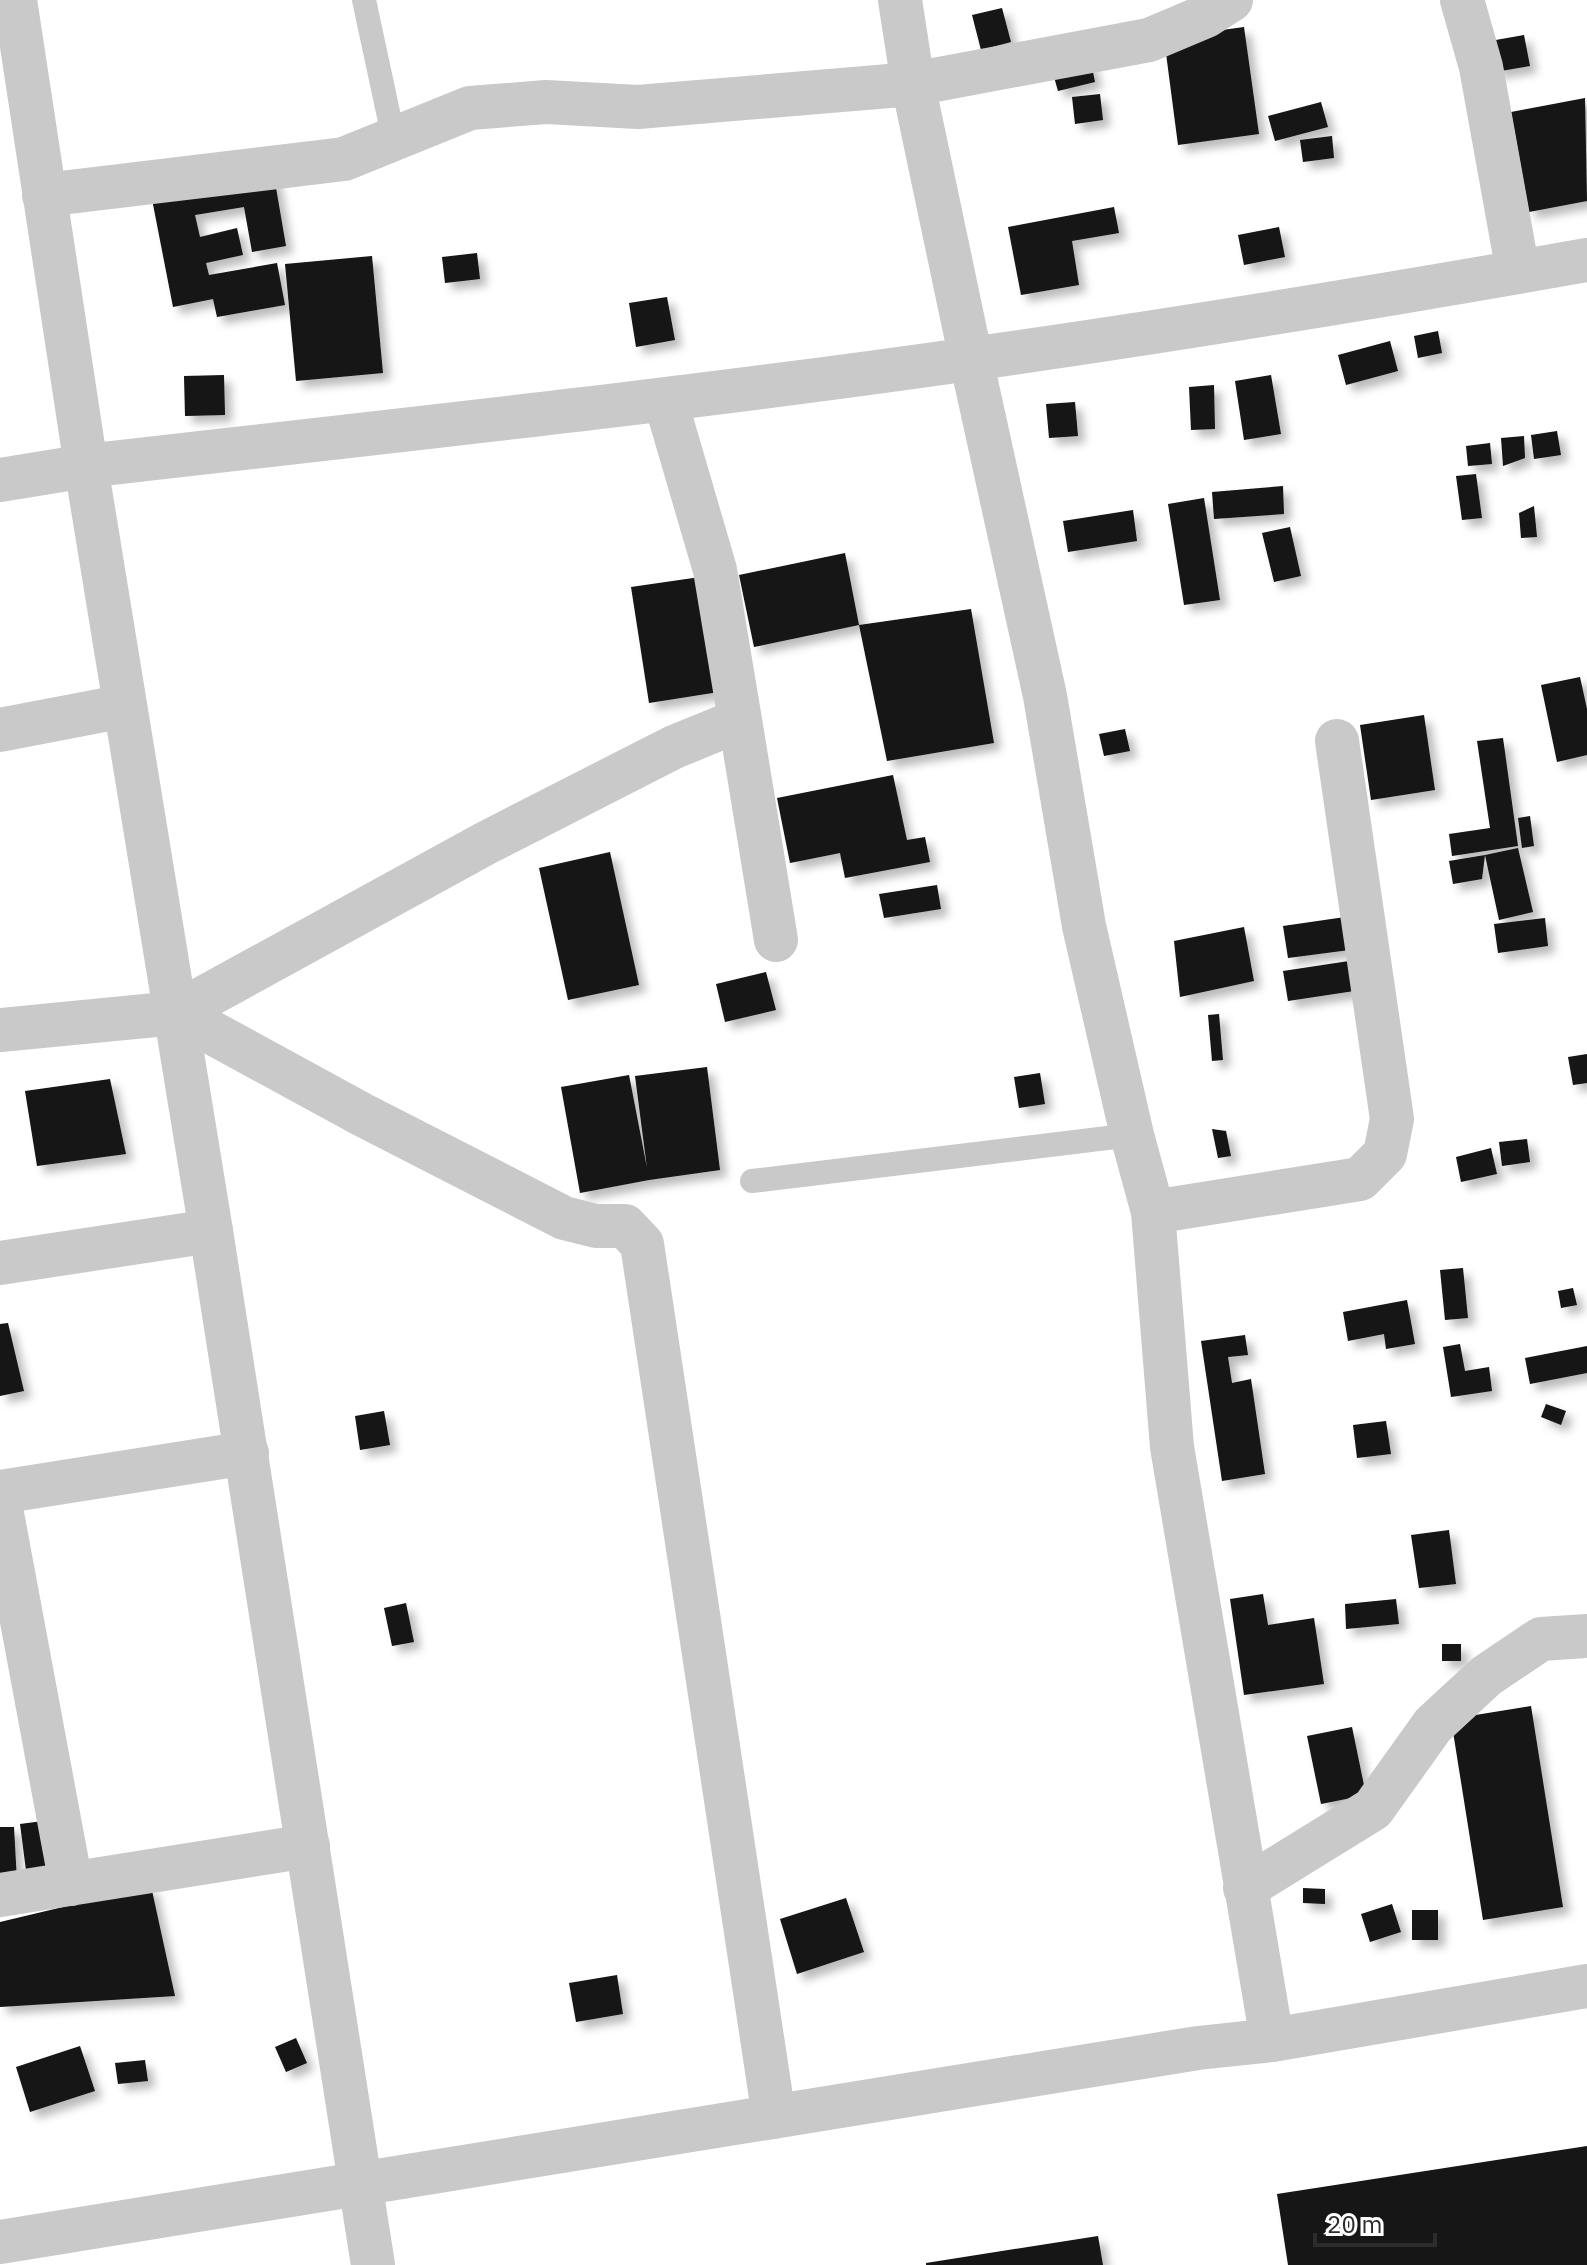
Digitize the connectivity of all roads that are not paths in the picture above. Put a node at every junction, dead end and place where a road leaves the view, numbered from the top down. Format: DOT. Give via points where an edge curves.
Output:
graph roads {
  1 [pos="15,0"];
  2 [pos="364,0"];
  3 [pos="900,0"];
  4 [pos="1231,0"];
  5 [pos="1462,0"];
  6 [pos="913,84"];
  7 [pos="394,140"];
  8 [pos="44,195"];
  9 [pos="1587,260"];
  10 [pos="1518,272"];
  11 [pos="971,359"];
  12 [pos="665,399"];
  13 [pos="86,466"];
  14 [pos="0,480"];
  15 [pos="125,706"];
  16 [pos="740,720"];
  17 [pos="0,730"];
  18 [pos="1337,741"];
  19 [pos="776,940"];
  20 [pos="176,1013"];
  21 [pos="0,1030"];
  22 [pos="1132,1135"];
  23 [pos="752,1181"];
  24 [pos="1153,1212"];
  25 [pos="211,1231"];
  26 [pos="0,1263"];
  27 [pos="247,1453"];
  28 [pos="0,1492"];
  29 [pos="0,1503"];
  30 [pos="1587,1636"];
  31 [pos="308,1846"];
  32 [pos="71,1884"];
  33 [pos="1245,1888"];
  34 [pos="0,1895"];
  35 [pos="1587,1986"];
  36 [pos="1272,2040"];
  37 [pos="774,2117"];
  38 [pos="360,2183"];
  39 [pos="0,2242"];
  40 [pos="373,2265"];
  1 -- 8 [label="street"];
  2 -- 7 [label="lane"];
  3 -- 6 [label="street"];
  4 -- 6 [label="street" via="1149,40"];
  5 -- 10 [label="street" via="1481,67"];
  6 -- 7 [label="street" via="638,107 546,102 470,108"];
  6 -- 11 [label="street"];
  7 -- 8 [label="street" via="344,159"];
  8 -- 13 [label="street"];
  9 -- 10 [label="street"];
  10 -- 11 [label="street"];
  11 -- 12 [label="street"];
  11 -- 22 [label="street" via="1045,696 1084,926"];
  12 -- 13 [label="street"];
  12 -- 16 [label="street" via="715,570"];
  13 -- 14 [label="street"];
  13 -- 15 [label="street"];
  15 -- 17 [label="street"];
  15 -- 20 [label="street"];
  16 -- 19 [label="street"];
  16 -- 20 [label="street" via="674,747 486,843"];
  18 -- 24 [label="street" via="1392,1119 1385,1154 1360,1179"];
  20 -- 21 [label="street"];
  20 -- 25 [label="street"];
  20 -- 37 [label="street" via="564,1218 625,1226 642,1244"];
  22 -- 23 [label="lane"];
  22 -- 24 [label="street"];
  24 -- 33 [label="street" via="1172,1447"];
  25 -- 26 [label="street"];
  25 -- 27 [label="street"];
  27 -- 28 [label="street"];
  27 -- 31 [label="street"];
  29 -- 32 [label="street"];
  30 -- 33 [label="street" via="1541,1639 1486,1676 1433,1725 1373,1809"];
  31 -- 32 [label="street"];
  31 -- 38 [label="street"];
  32 -- 34 [label="street"];
  33 -- 36 [label="street"];
  35 -- 36 [label="street"];
  36 -- 37 [label="street"];
  37 -- 38 [label="street"];
  38 -- 39 [label="street"];
  38 -- 40 [label="street"];
}
